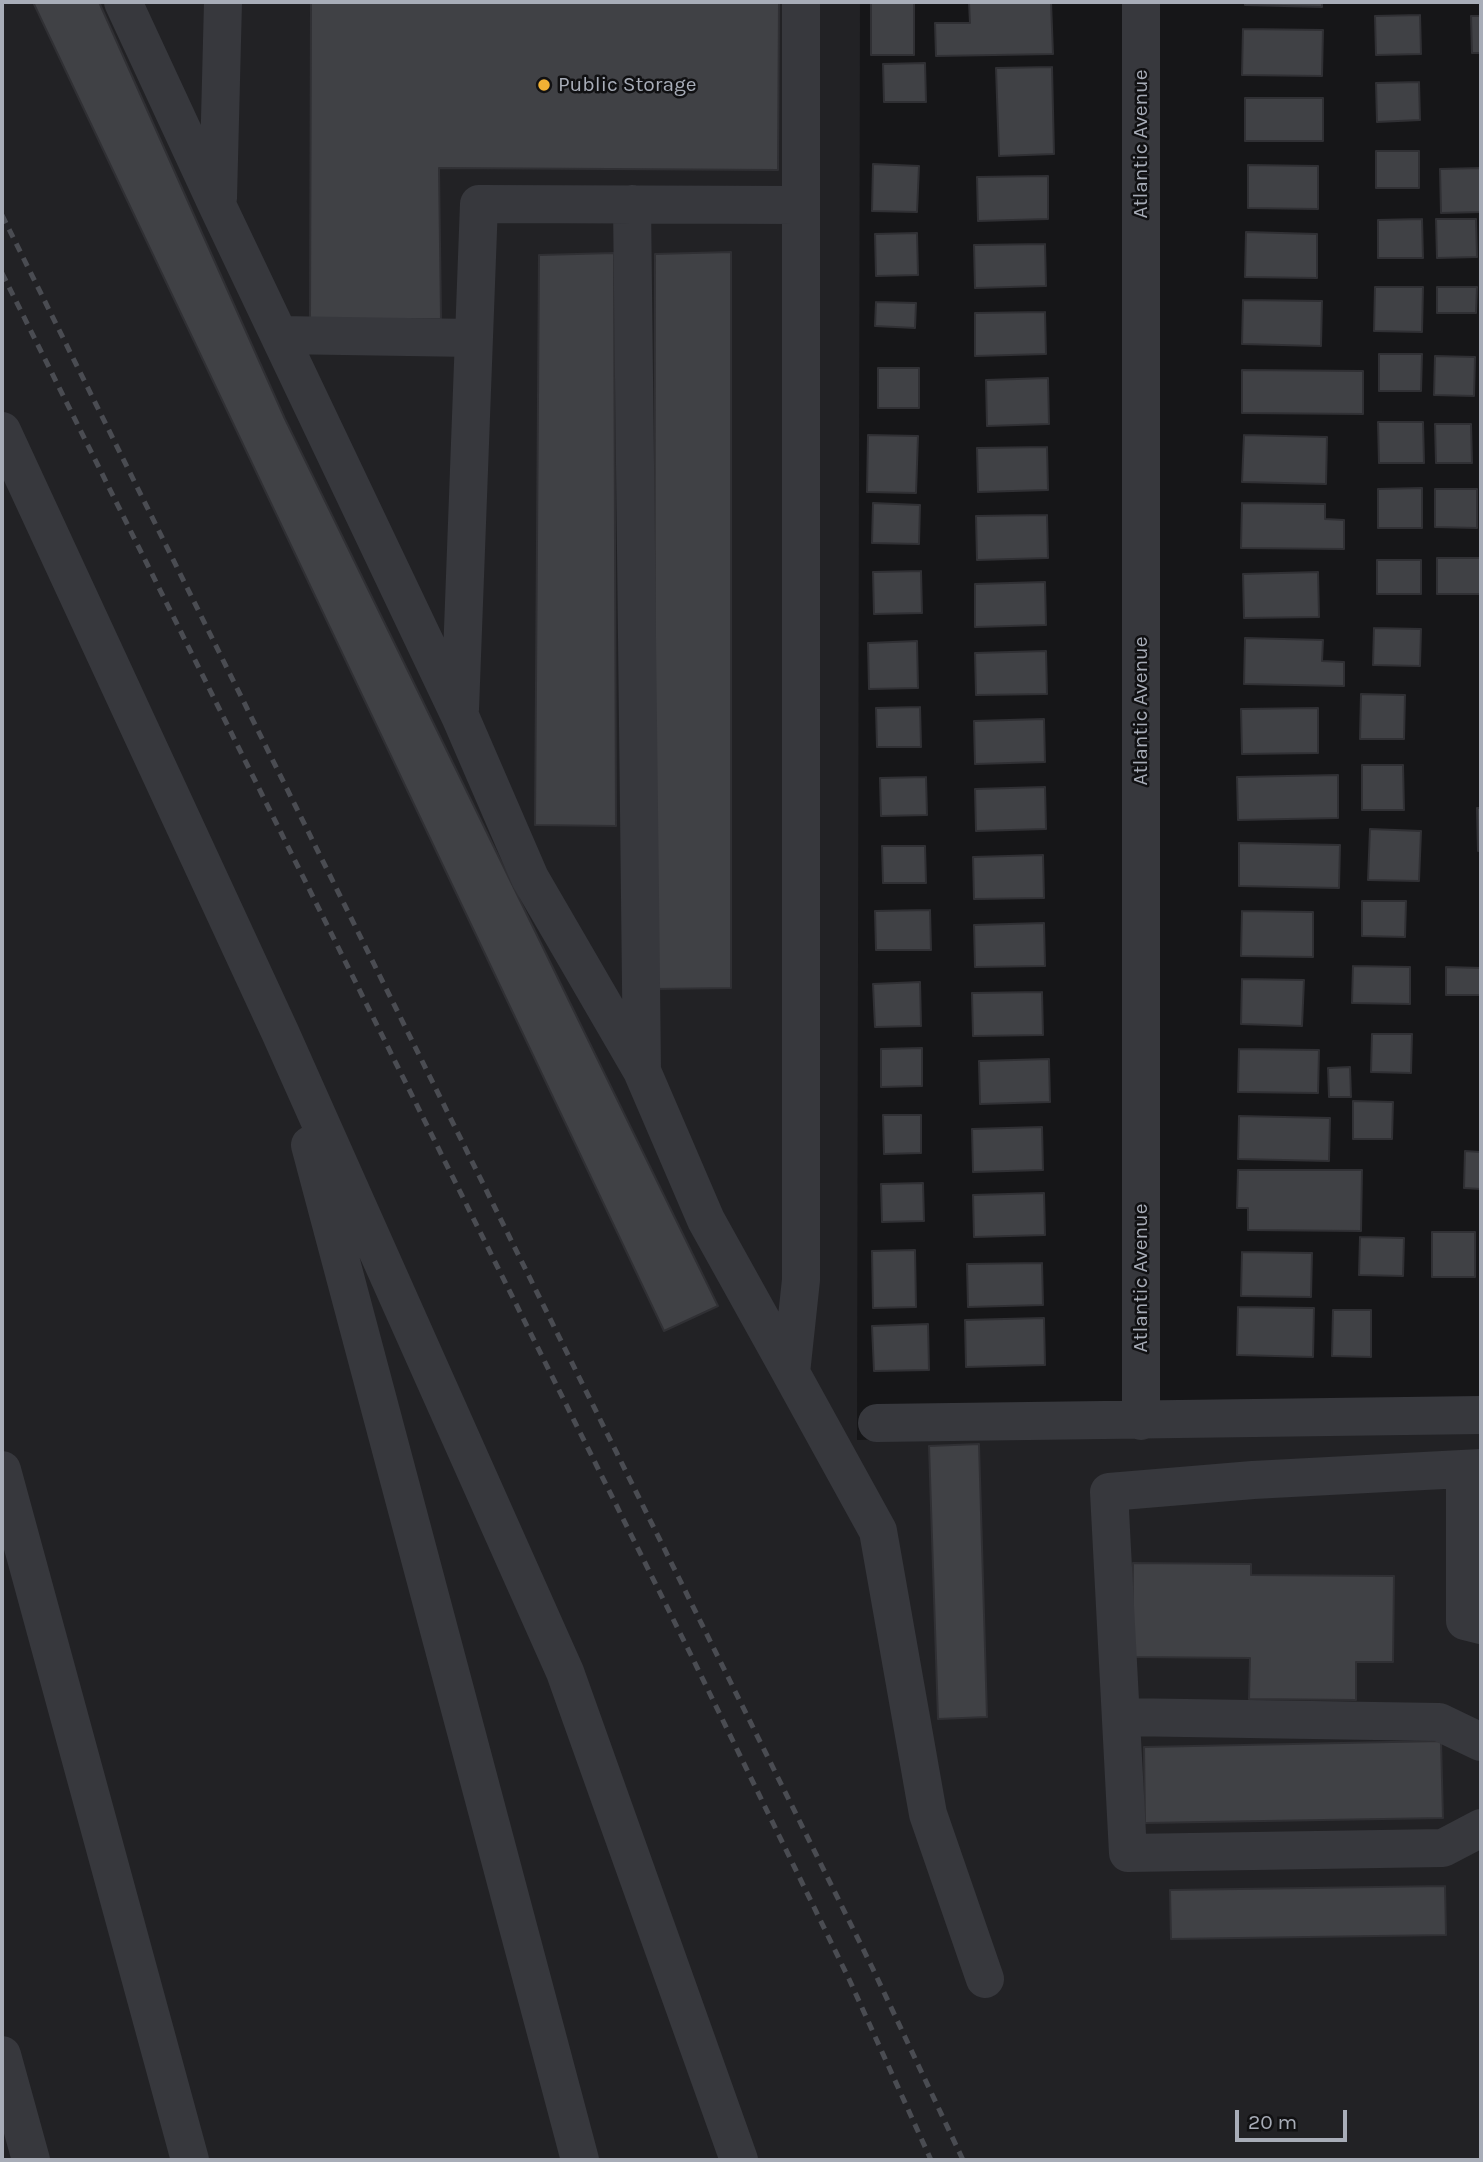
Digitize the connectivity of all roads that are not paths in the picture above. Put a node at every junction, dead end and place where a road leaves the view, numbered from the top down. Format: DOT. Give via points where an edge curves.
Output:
graph roads {
  1 [pos="123,2"];
  2 [pos="223,2"];
  3 [pos="801,2"];
  4 [pos="1141,2"];
  5 [pos="632,204"];
  6 [pos="801,205"];
  7 [pos="218,207"];
  8 [pos="279,335"];
  9 [pos="473,338"];
  10 [pos="2,430"];
  11 [pos="460,716"];
  12 [pos="280,1032"];
  13 [pos="642,1071"];
  14 [pos="791,1373"];
  15 [pos="1481,1415"];
  16 [pos="1141,1421"];
  17 [pos="877,1423"];
  18 [pos="1473,1469"];
  19 [pos="2,1470"];
  20 [pos="1481,1625"];
  21 [pos="1122,1717"];
  22 [pos="1481,1742"];
  23 [pos="1481,1828"];
  24 [pos="985,1979"];
  25 [pos="2,2055"];
  26 [pos="31,2160"];
  27 [pos="190,2160"];
  28 [pos="580,2160"];
  29 [pos="738,2160"];
  1 -- 7 [label="street"];
  2 -- 7 [label="street"];
  3 -- 6 [label="street"];
  4 -- 16 [label="street, Atlantic Avenue"];
  5 -- 6 [label="street"];
  5 -- 9 [label="street" via="479,204"];
  5 -- 13 [label="street"];
  6 -- 14 [label="street" via="801,1280"];
  7 -- 8 [label="street"];
  8 -- 9 [label="street"];
  8 -- 11 [label="street"];
  9 -- 11 [label="street"];
  10 -- 12 [label="street"];
  11 -- 13 [label="street" via="530,878"];
  12 -- 28 [label="street"];
  12 -- 29 [label="street" via="565,1672"];
  13 -- 14 [label="street" via="706,1220"];
  14 -- 24 [label="street" via="878,1531 928,1814"];
  15 -- 16 [label="street"];
  16 -- 17 [label="street"];
  18 -- 20 [label="street" via="1465,1621"];
  18 -- 21 [label="street" via="1109,1492"];
  19 -- 27 [label="street"];
  21 -- 22 [label="street" via="1439,1722"];
  21 -- 23 [label="street" via="1128,1853 1443,1848"];
  25 -- 26 [label="street"];
}
